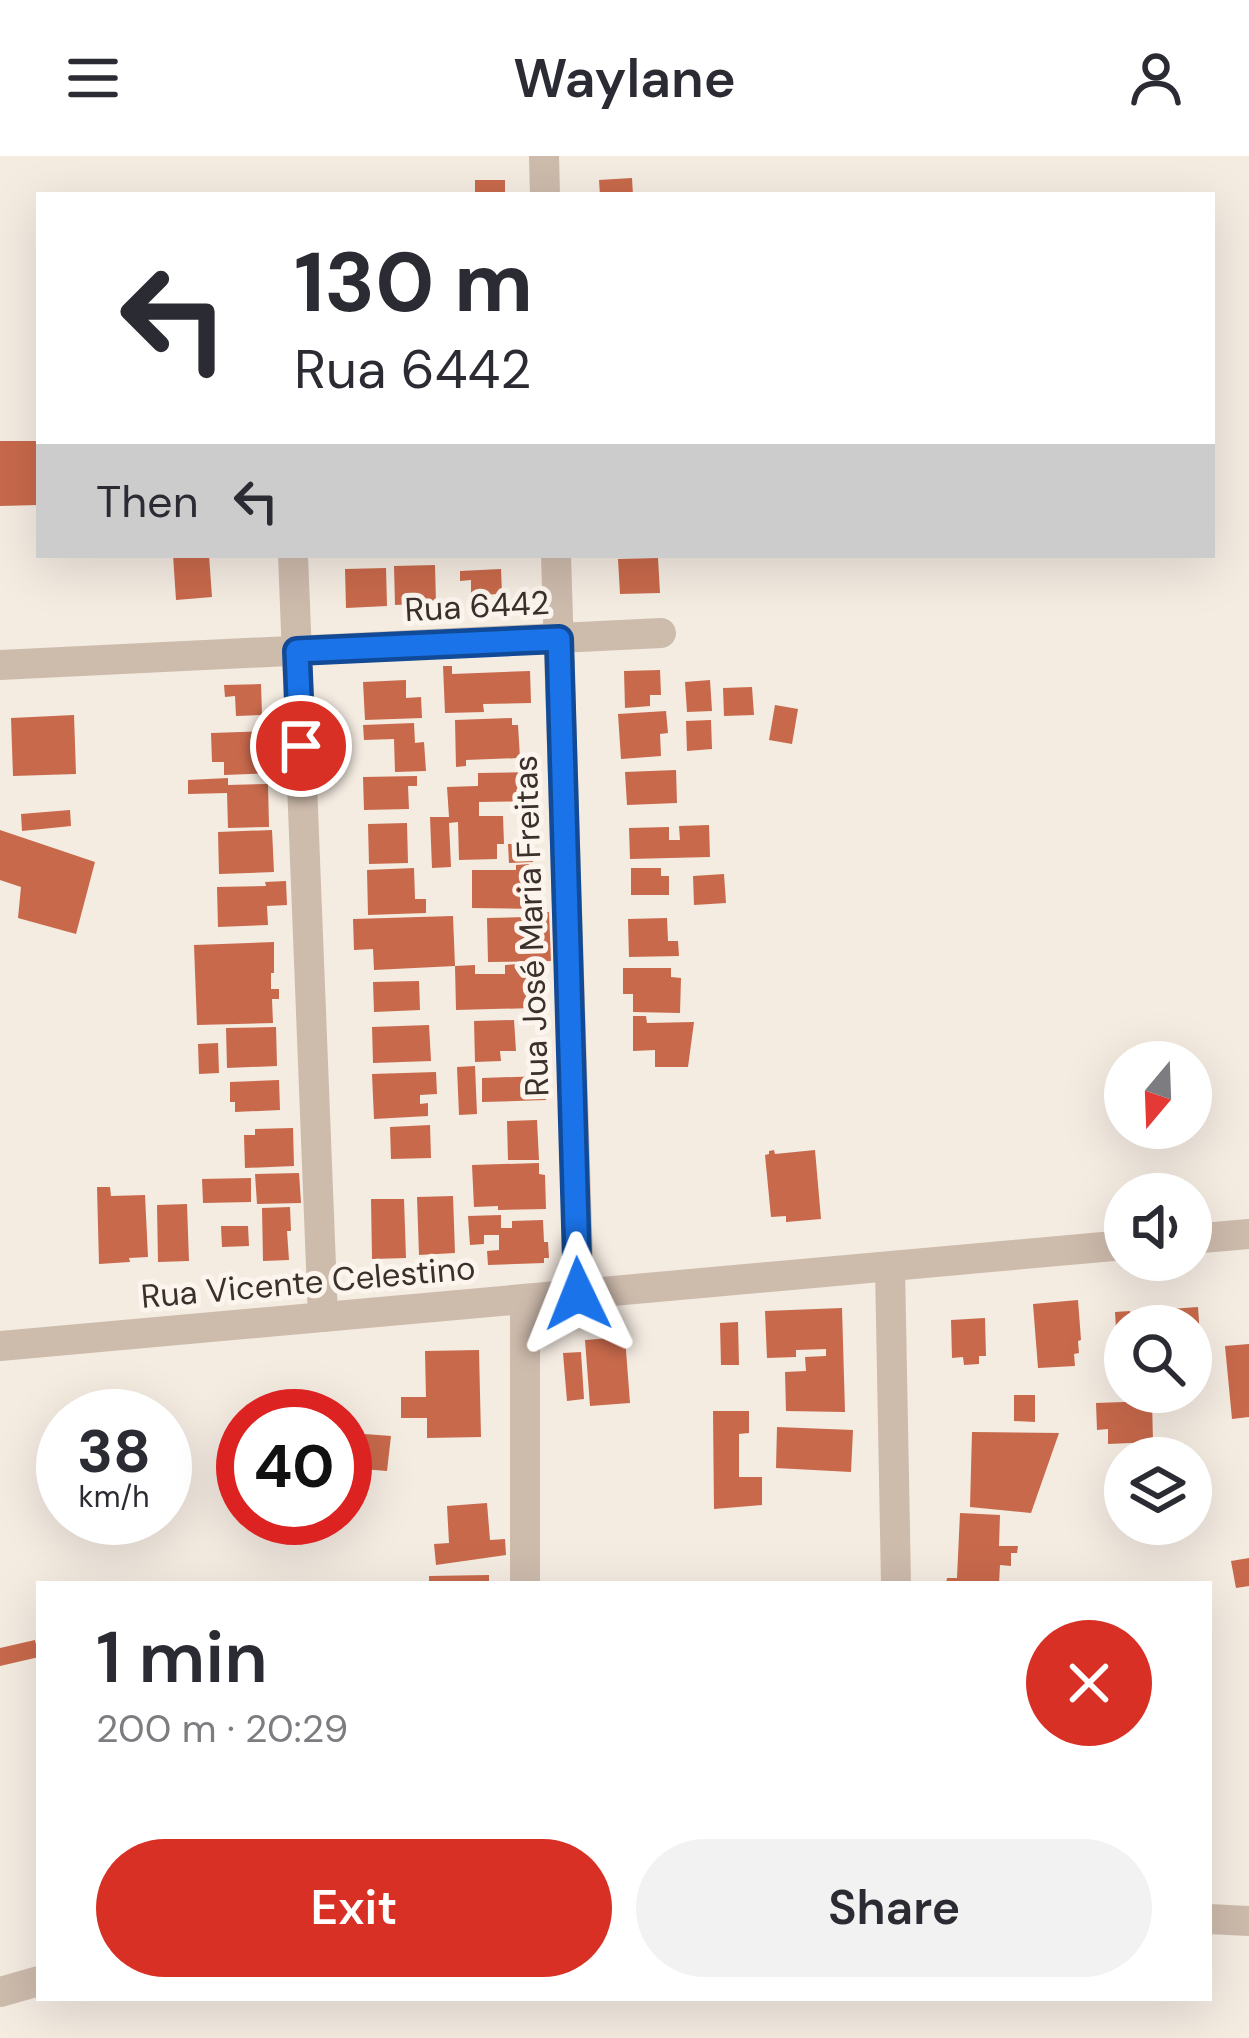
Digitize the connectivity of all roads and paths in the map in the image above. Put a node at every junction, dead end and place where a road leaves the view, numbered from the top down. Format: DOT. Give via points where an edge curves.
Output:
graph roads {
  1 [pos="544,156"];
  2 [pos="545,192"];
  3 [pos="293,558"];
  4 [pos="556,558"];
  5 [pos="661,634"];
  6 [pos="559,639"];
  7 [pos="297,651"];
  8 [pos="0,665"];
  9 [pos="1249,1234"];
  10 [pos="1212,1237"];
  11 [pos="1104,1247"];
  12 [pos="890,1267"];
  13 [pos="578,1294"];
  14 [pos="525,1299"];
  15 [pos="322,1317"];
  16 [pos="0,1346"];
  17 [pos="525,1581"];
  18 [pos="896,1581"];
  19 [pos="1212,1918"];
  20 [pos="1249,1922"];
  21 [pos="36,1982"];
  22 [pos="0,1992"];
  1 -- 2 [label="street"];
  3 -- 7 [label="street"];
  4 -- 6 [label="street, Rua José Maria Freitas"];
  5 -- 6 [label="street, Rua 6442"];
  6 -- 7 [label="street, Rua 6442"];
  6 -- 13 [label="street, Rua José Maria Freitas"];
  7 -- 8 [label="street, Rua 6442"];
  7 -- 15 [label="street"];
  9 -- 10 [label="street"];
  11 -- 12 [label="street, Rua Vicente Celestino"];
  12 -- 13 [label="street, Rua Vicente Celestino"];
  12 -- 18 [label="street"];
  13 -- 14 [label="street, Rua Vicente Celestino"];
  14 -- 15 [label="street, Rua Vicente Celestino"];
  14 -- 17 [label="street"];
  15 -- 16 [label="street, Rua Vicente Celestino"];
  19 -- 20 [label="street"];
  21 -- 22 [label="street"];
}
